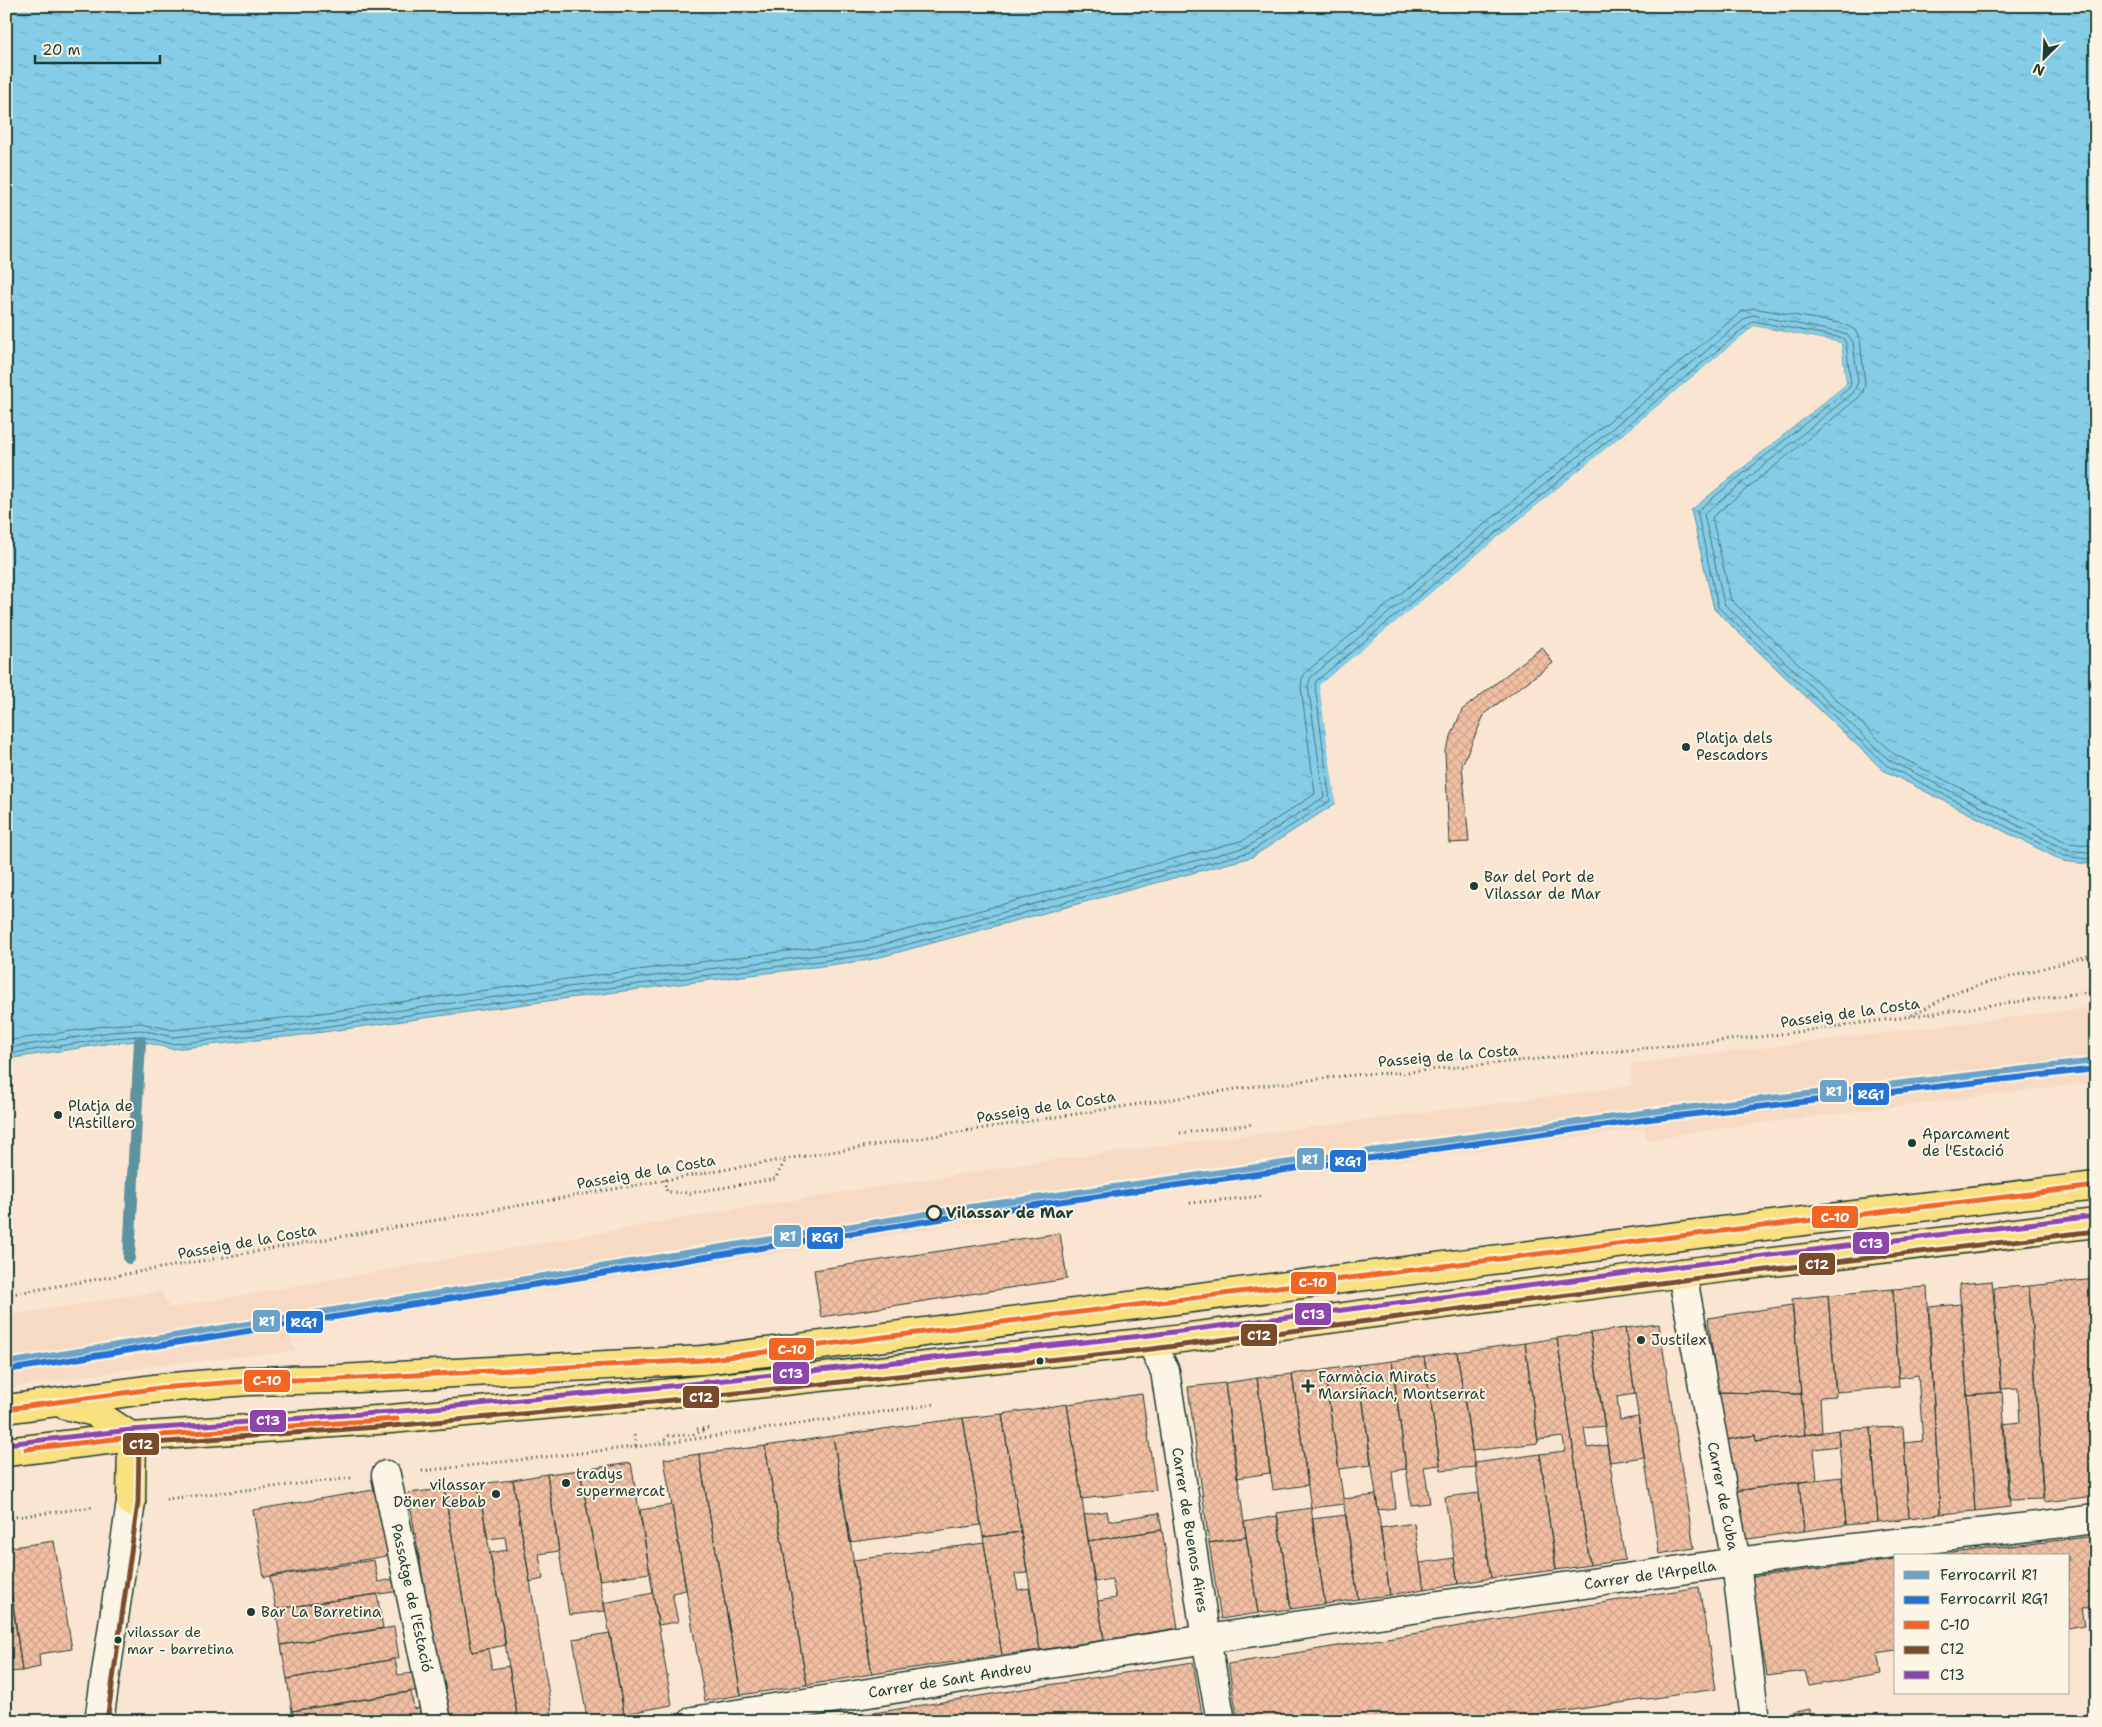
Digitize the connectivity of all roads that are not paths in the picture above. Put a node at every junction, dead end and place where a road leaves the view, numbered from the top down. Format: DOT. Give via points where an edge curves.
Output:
graph roads {
  1 [pos="2096,1186"];
  2 [pos="2096,1223"];
  3 [pos="1682,1273"];
  4 [pos="1151,1342"];
  5 [pos="49,1403"];
  6 [pos="6,1409"];
  7 [pos="132,1437"];
  8 [pos="6,1452"];
  9 [pos="386,1475"];
  10 [pos="131,1502"];
  11 [pos="2096,1519"];
  12 [pos="1736,1562"];
  13 [pos="1206,1639"];
  14 [pos="99,1721"];
  15 [pos="437,1721"];
  16 [pos="693,1721"];
  17 [pos="1221,1721"];
  18 [pos="1755,1721"];
  1 -- 5 [label="main road" via="1672,1236 703,1360 238,1382 160,1388"];
  2 -- 3 [label="main road"];
  3 -- 4 [label="main road"];
  3 -- 12 [label="street, Carrer de Cuba"];
  4 -- 7 [label="main road" via="614,1399"];
  4 -- 13 [label="street, Carrer de Buenos Aires" via="1165,1370"];
  5 -- 6 [label="main road"];
  5 -- 7 [label="main road" via="94,1412"];
  7 -- 8 [label="main road"];
  7 -- 10 [label="main road"];
  9 -- 15 [label="street, Passatge de l'Estació"];
  10 -- 14 [label="street"];
  11 -- 12 [label="street, Carrer de l'Arpella"];
  12 -- 13 [label="street, Carrer de l'Arpella"];
  12 -- 18 [label="street, Carrer de Cuba"];
  13 -- 16 [label="street, Carrer de Sant Andreu"];
  13 -- 17 [label="street, Carrer de Buenos Aires"];
}
